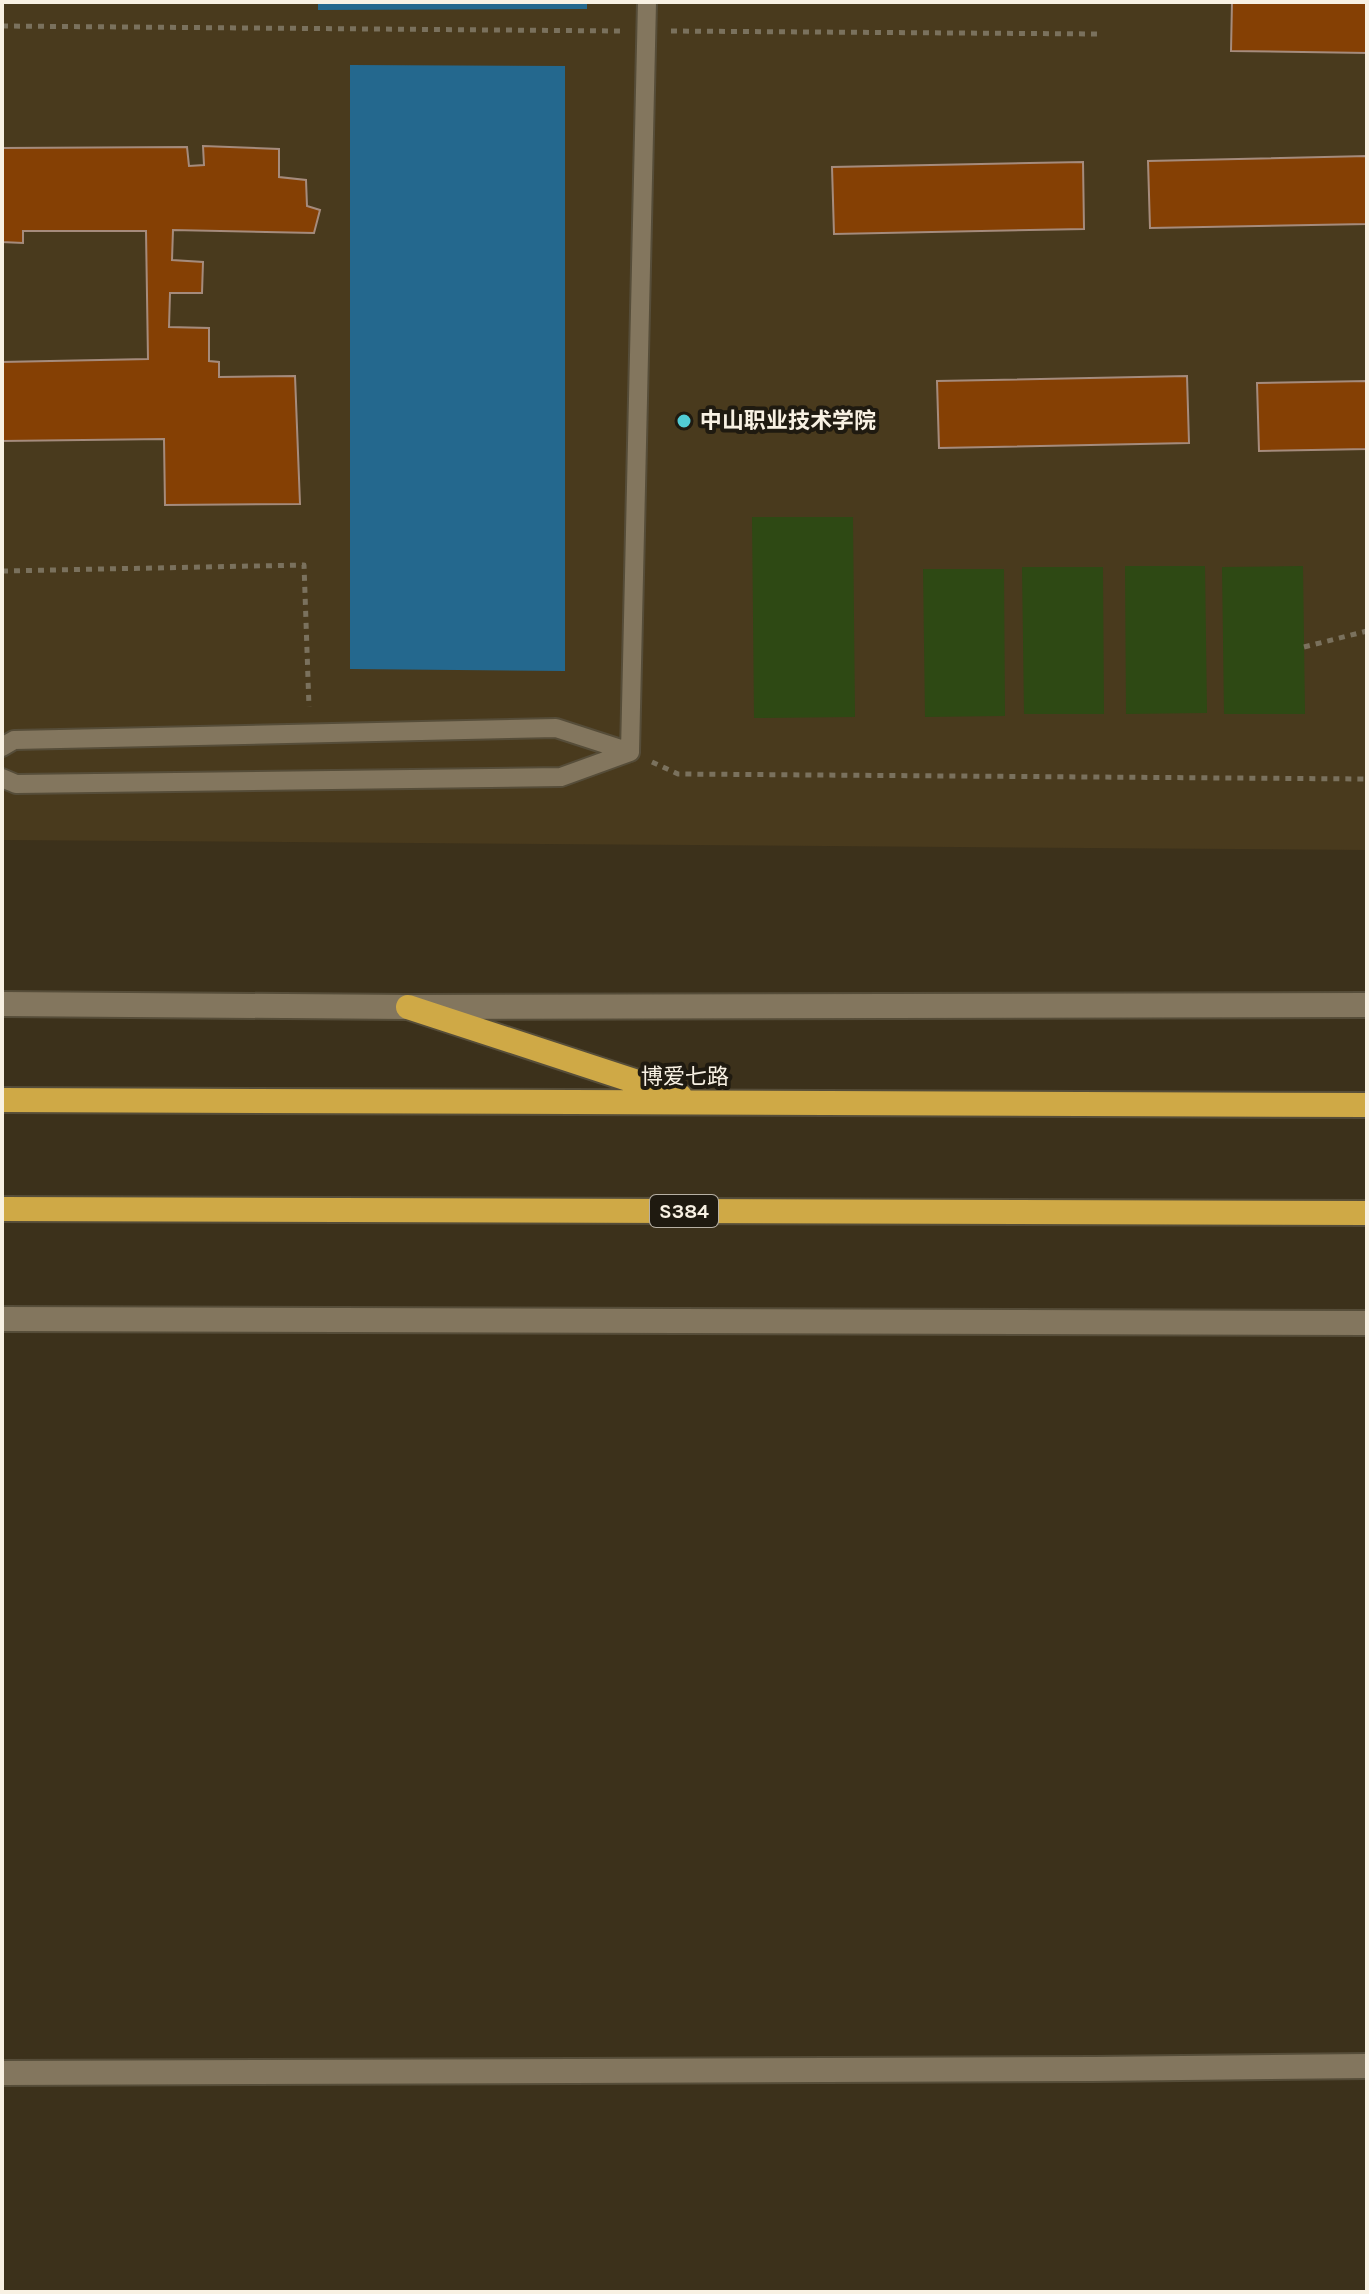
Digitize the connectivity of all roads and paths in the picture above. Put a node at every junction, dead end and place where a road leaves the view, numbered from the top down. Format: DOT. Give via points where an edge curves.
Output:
graph roads {
  1 [pos="647,2"];
  2 [pos="2,26"];
  3 [pos="645,31"];
  4 [pos="1098,34"];
  5 [pos="2,571"];
  6 [pos="1367,631"];
  7 [pos="1304,647"];
  8 [pos="310,733"];
  9 [pos="2,747"];
  10 [pos="630,752"];
  11 [pos="2,778"];
  12 [pos="1367,779"];
  13 [pos="2,1004"];
  14 [pos="1367,1005"];
  15 [pos="408,1007"];
  16 [pos="2,1100"];
  17 [pos="701,1103"];
  18 [pos="1367,1105"];
  19 [pos="2,1209"];
  20 [pos="1367,1213"];
  21 [pos="2,1319"];
  22 [pos="1367,1323"];
  23 [pos="1367,2066"];
  24 [pos="2,2073"];
  1 -- 3 [label="lane"];
  2 -- 3 [label="path"];
  3 -- 4 [label="path"];
  3 -- 10 [label="lane"];
  5 -- 8 [label="path" via="304,565"];
  6 -- 7 [label="path"];
  8 -- 9 [label="lane" via="14,740"];
  8 -- 10 [label="lane" via="556,728"];
  10 -- 11 [label="lane" via="561,777 16,784"];
  10 -- 12 [label="path" via="678,774"];
  13 -- 15 [label="street"];
  14 -- 15 [label="street"];
  15 -- 17 [label="highway"];
  16 -- 17 [label="highway, 博爱七路"];
  17 -- 18 [label="highway, 博爱七路"];
  19 -- 20 [label="highway, S384"];
  21 -- 22 [label="street"];
  23 -- 24 [label="street"];
}
